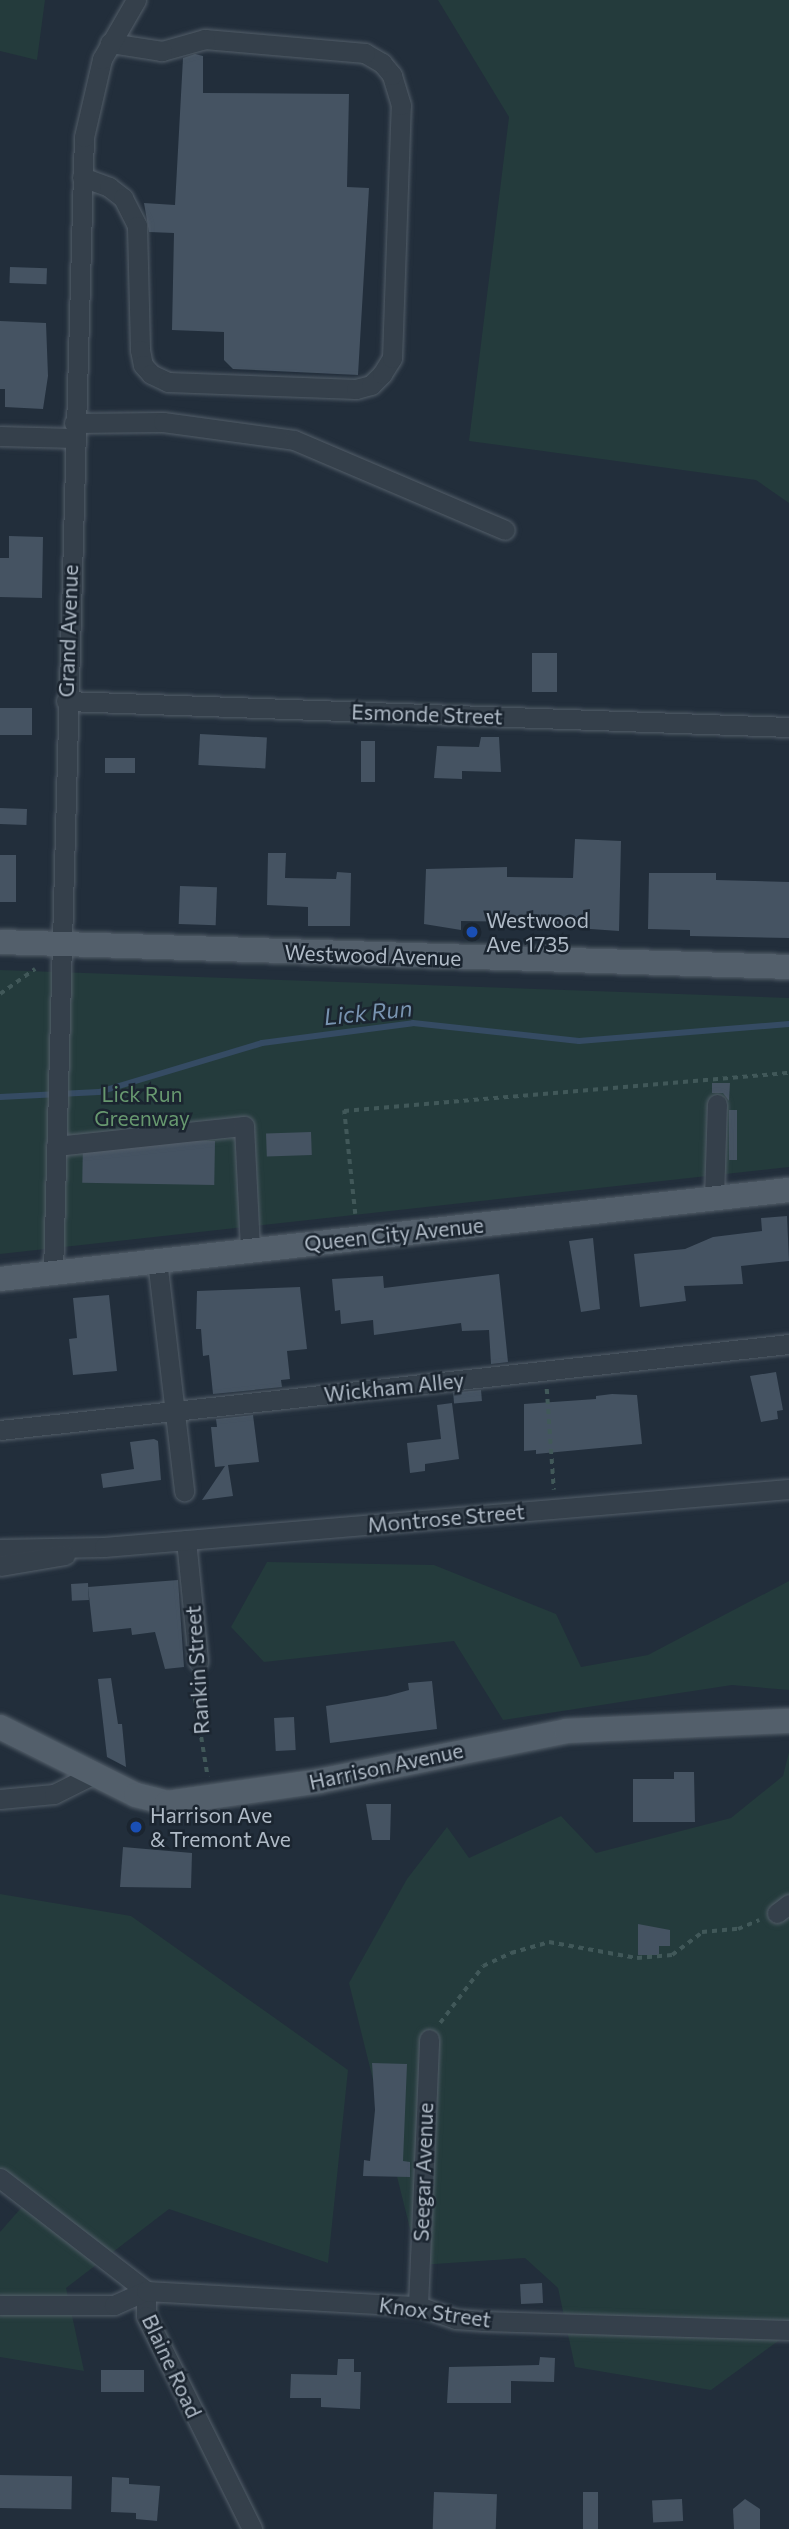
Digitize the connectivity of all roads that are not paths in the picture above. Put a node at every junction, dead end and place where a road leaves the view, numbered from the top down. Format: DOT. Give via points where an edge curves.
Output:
graph roads {
  1 [pos="136,0"];
  2 [pos="110,43"];
  3 [pos="82,177"];
  4 [pos="73,430"];
  5 [pos="0,436"];
  6 [pos="505,530"];
  7 [pos="66,701"];
  8 [pos="789,727"];
  9 [pos="0,942"];
  10 [pos="62,945"];
  11 [pos="789,967"];
  12 [pos="717,1104"];
  13 [pos="56,1146"];
  14 [pos="789,1190"];
  15 [pos="714,1198"];
  16 [pos="250,1250"];
  17 [pos="157,1260"];
  18 [pos="53,1273"];
  19 [pos="0,1279"];
  20 [pos="789,1344"];
  21 [pos="175,1411"];
  22 [pos="0,1430"];
  23 [pos="789,1489"];
  24 [pos="184,1491"];
  25 [pos="186,1540"];
  26 [pos="104,1547"];
  27 [pos="0,1549"];
  28 [pos="0,1566"];
  29 [pos="198,1661"];
  30 [pos="789,1721"];
  31 [pos="0,1727"];
  32 [pos="92,1775"];
  33 [pos="0,1799"];
  34 [pos="429,2039"];
  35 [pos="0,2178"];
  36 [pos="146,2291"];
  37 [pos="0,2305"];
  38 [pos="418,2306"];
  39 [pos="789,2330"];
  40 [pos="252,2529"];
  1 -- 2 [label="street, Grand Avenue"];
  2 -- 3 [label="street, Grand Avenue" via="88,109"];
  2 -- 3 [label="street" via="162,51 205,39 365,53 382,62 392,75 401,105 392,358 370,385 356,389 168,382 152,374 143,365 140,351 137,226 123,198"];
  3 -- 4 [label="street, Grand Avenue"];
  4 -- 5 [label="street"];
  4 -- 6 [label="street" via="163,422 294,440"];
  4 -- 7 [label="street, Grand Avenue"];
  7 -- 8 [label="street, Esmonde Street"];
  7 -- 10 [label="street, Grand Avenue"];
  9 -- 10 [label="main road, Westwood Avenue"];
  10 -- 11 [label="main road, Westwood Avenue"];
  10 -- 13 [label="street, Grand Avenue"];
  12 -- 15 [label="street"];
  13 -- 16 [label="street" via="244,1126"];
  13 -- 18 [label="street, Grand Avenue"];
  14 -- 15 [label="main road, Queen City Avenue"];
  15 -- 16 [label="main road, Queen City Avenue"];
  16 -- 17 [label="main road, Queen City Avenue"];
  17 -- 18 [label="main road, Queen City Avenue"];
  17 -- 21 [label="street"];
  18 -- 19 [label="main road, Queen City Avenue"];
  20 -- 21 [label="street, Wickham Alley"];
  21 -- 22 [label="street, Wickham Alley"];
  21 -- 24 [label="street"];
  23 -- 25 [label="street, Montrose Street"];
  25 -- 26 [label="street, Montrose Street"];
  25 -- 29 [label="street, Rankin Street"];
  26 -- 27 [label="street, Montrose Street"];
  26 -- 28 [label="street, Montrose Street"];
  30 -- 32 [label="main road, Harrison Avenue" via="566,1731 212,1800 148,1800"];
  31 -- 32 [label="main road, Harrison Avenue"];
  32 -- 33 [label="street" via="54,1794"];
  34 -- 38 [label="street, Seegar Avenue"];
  35 -- 36 [label="street, Blaine Road"];
  36 -- 37 [label="street, Knox Street" via="114,2305"];
  36 -- 38 [label="street, Knox Street"];
  36 -- 40 [label="street, Blaine Road" via="146,2316"];
  38 -- 39 [label="street, Knox Street" via="456,2319"];
}
